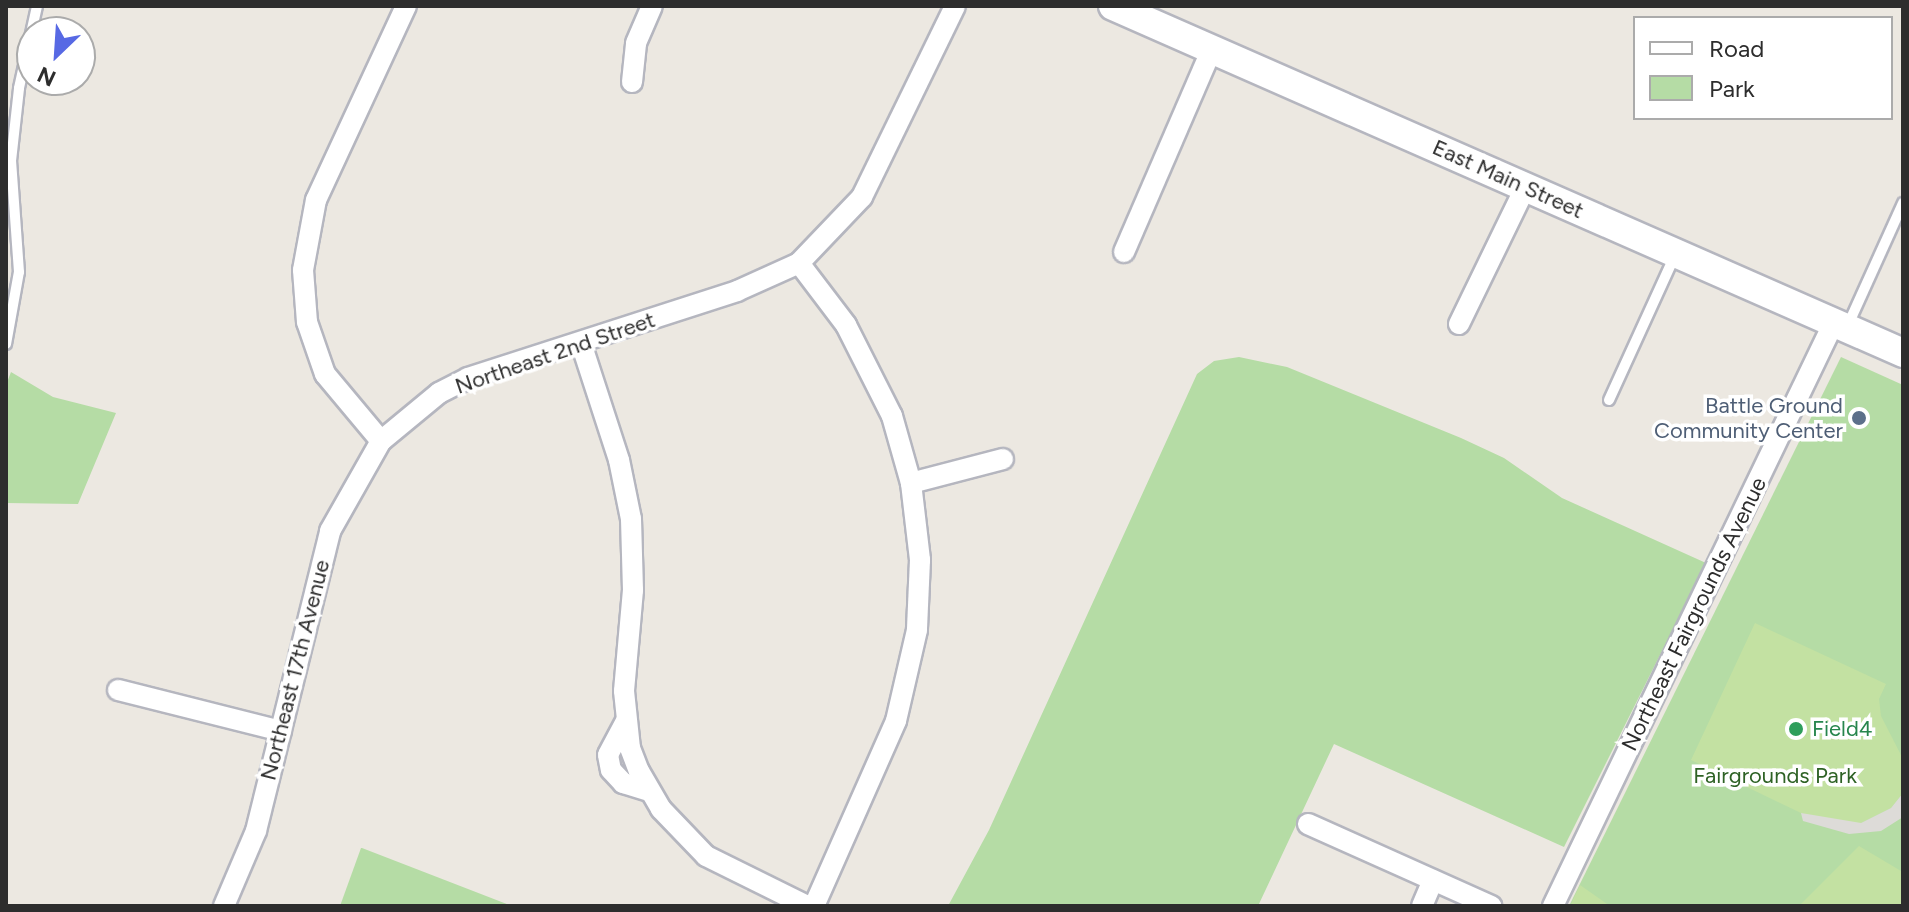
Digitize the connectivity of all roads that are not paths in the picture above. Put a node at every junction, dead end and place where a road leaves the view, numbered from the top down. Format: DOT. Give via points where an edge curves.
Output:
graph roads {
  1 [pos="37,6"];
  2 [pos="406,6"];
  3 [pos="652,6"];
  4 [pos="955,6"];
  5 [pos="1113,6"];
  6 [pos="1212,49"];
  7 [pos="632,82"];
  8 [pos="1526,186"];
  9 [pos="1903,203"];
  10 [pos="1124,252"];
  11 [pos="1676,253"];
  12 [pos="799,263"];
  13 [pos="1459,324"];
  14 [pos="1840,324"];
  15 [pos="581,343"];
  16 [pos="6,344"];
  17 [pos="1903,353"];
  18 [pos="1609,400"];
  19 [pos="381,441"];
  20 [pos="1003,459"];
  21 [pos="911,483"];
  22 [pos="118,690"];
  23 [pos="281,731"];
  24 [pos="1308,824"];
  25 [pos="1433,880"];
  26 [pos="224,906"];
  27 [pos="807,906"];
  28 [pos="814,906"];
  29 [pos="1422,906"];
  30 [pos="1491,906"];
  31 [pos="1553,906"];
  1 -- 16 [label="lane" via="19,88 11,161 19,272"];
  2 -- 19 [label="street" via="316,200 303,261 303,304 317,356 335,391"];
  3 -- 7 [label="street" via="636,43"];
  4 -- 12 [label="street" via="862,197"];
  5 -- 6 [label="main road, East Main Street"];
  6 -- 8 [label="main road, East Main Street"];
  6 -- 10 [label="street"];
  8 -- 11 [label="main road, East Main Street"];
  8 -- 13 [label="street"];
  9 -- 14 [label="lane"];
  11 -- 14 [label="main road, East Main Street"];
  11 -- 18 [label="lane"];
  12 -- 15 [label="street, Northeast 2nd Street" via="697,305"];
  12 -- 21 [label="street" via="846,325 874,375"];
  14 -- 17 [label="main road, East Main Street"];
  14 -- 31 [label="street, Northeast Fairgrounds Avenue"];
  15 -- 19 [label="street, Northeast 2nd Street" via="468,378 439,393"];
  15 -- 27 [label="street" via="619,460 631,519 626,721 630,748 649,791 674,826 706,856"];
  19 -- 23 [label="street, Northeast 17th Avenue" via="330,531"];
  20 -- 21 [label="street"];
  21 -- 28 [label="street" via="920,560 908,676 881,757"];
  22 -- 23 [label="street"];
  23 -- 26 [label="street, Northeast 17th Avenue" via="251,851"];
  24 -- 25 [label="street"];
  25 -- 29 [label="street"];
  25 -- 30 [label="street"];
}
